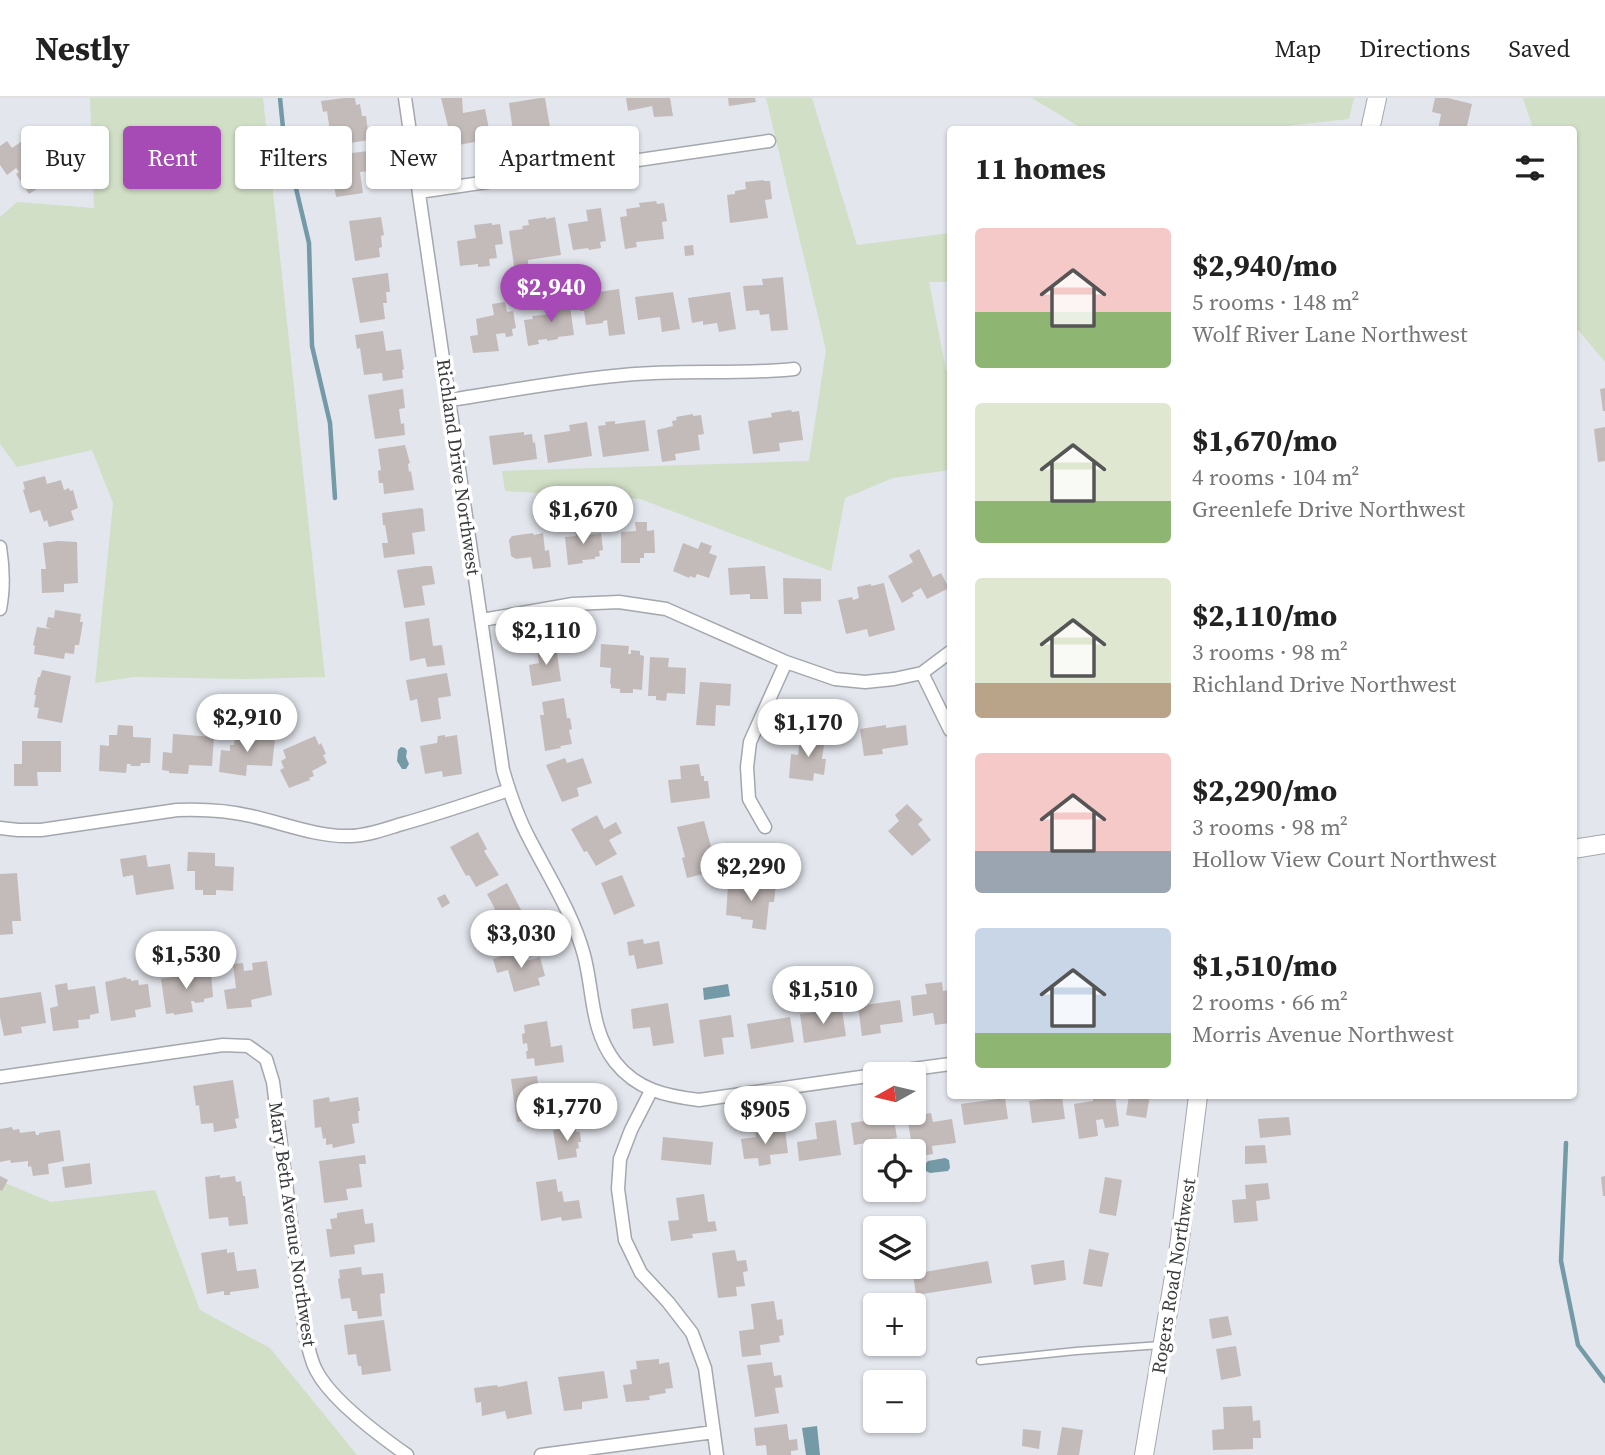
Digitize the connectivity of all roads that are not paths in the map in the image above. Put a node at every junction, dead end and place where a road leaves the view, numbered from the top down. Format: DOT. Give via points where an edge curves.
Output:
graph roads {
  1 [pos="405,98"];
  2 [pos="1377,98"];
  3 [pos="1371,126"];
  4 [pos="769,141"];
  5 [pos="419,192"];
  6 [pos="794,369"];
  7 [pos="450,400"];
  8 [pos="0,547"];
  9 [pos="0,609"];
  10 [pos="482,620"];
  11 [pos="947,654"];
  12 [pos="786,663"];
  13 [pos="922,673"];
  14 [pos="947,724"];
  15 [pos="509,790"];
  16 [pos="765,827"];
  17 [pos="0,828"];
  18 [pos="1605,844"];
  19 [pos="1577,848"];
  20 [pos="947,1064"];
  21 [pos="926,1068"];
  22 [pos="0,1076"];
  23 [pos="863,1077"];
  24 [pos="650,1091"];
  25 [pos="1198,1099"];
  26 [pos="1163,1345"];
  27 [pos="980,1361"];
  28 [pos="714,1432"];
  29 [pos="407,1455"];
  30 [pos="541,1455"];
  31 [pos="717,1455"];
  32 [pos="1144,1455"];
  1 -- 5 [label="street, Richland Drive Northwest"];
  2 -- 3 [label="street"];
  4 -- 5 [label="street"];
  5 -- 7 [label="street, Richland Drive Northwest"];
  6 -- 7 [label="street" via="624,375"];
  7 -- 10 [label="street, Richland Drive Northwest"];
  8 -- 9 [label="street"];
  10 -- 12 [label="street" via="573,604 619,602 666,609"];
  10 -- 15 [label="street, Richland Drive Northwest"];
  11 -- 13 [label="street"];
  12 -- 13 [label="street" via="835,679 865,682"];
  12 -- 16 [label="street" via="750,742 749,799"];
  13 -- 14 [label="street"];
  15 -- 17 [label="street" via="351,836 200,809 41,830"];
  15 -- 24 [label="street, Richland Drive Northwest" via="576,931 604,1045 616,1063"];
  18 -- 19 [label="street"];
  20 -- 21 [label="street"];
  22 -- 29 [label="street, Mary Beth Avenue Northwest" via="223,1045 248,1046 266,1059 273,1082 306,1339 316,1370 335,1396"];
  23 -- 24 [label="street" via="699,1100"];
  24 -- 28 [label="street" via="620,1159 618,1189 625,1240 641,1273 692,1333 705,1368"];
  25 -- 26 [label="street, Rogers Road Northwest"];
  26 -- 27 [label="lane"];
  26 -- 32 [label="street, Rogers Road Northwest"];
  28 -- 30 [label="street"];
  28 -- 31 [label="street"];
}
